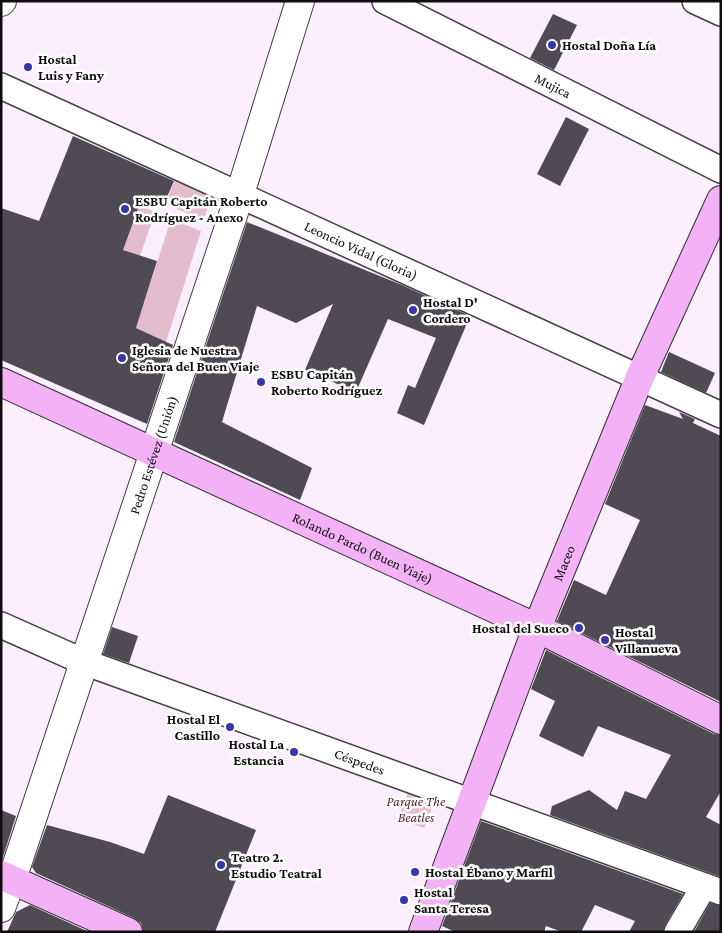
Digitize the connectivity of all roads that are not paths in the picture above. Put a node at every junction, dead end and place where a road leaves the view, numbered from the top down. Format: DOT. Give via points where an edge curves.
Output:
graph roads {
  1 [pos="300,1"];
  2 [pos="385,1"];
  3 [pos="695,1"];
  4 [pos="721,13"];
  5 [pos="1,86"];
  6 [pos="721,170"];
  7 [pos="240,194"];
  8 [pos="721,200"];
  9 [pos="640,377"];
  10 [pos="1,382"];
  11 [pos="721,415"];
  12 [pos="154,451"];
  13 [pos="1,625"];
  14 [pos="537,628"];
  15 [pos="84,662"];
  16 [pos="721,720"];
  17 [pos="471,803"];
  18 [pos="7,877"];
  19 [pos="712,889"];
  20 [pos="1,908"];
  21 [pos="128,932"];
  22 [pos="423,932"];
  23 [pos="677,932"];
  1 -- 7 [label="street, Pedro Estévez (Unión)"];
  2 -- 6 [label="street, Mujica"];
  3 -- 4 [label="street"];
  5 -- 7 [label="street, Leoncio Vidal (Gloria)"];
  7 -- 9 [label="street, Leoncio Vidal (Gloria)"];
  7 -- 12 [label="street, Pedro Estévez (Unión)"];
  8 -- 9 [label="main road, Maceo"];
  9 -- 11 [label="street, Leoncio Vidal (Gloria)"];
  9 -- 14 [label="main road, Maceo"];
  10 -- 12 [label="main road, Rolando Pardo (Buen Viaje)"];
  12 -- 14 [label="main road, Rolando Pardo (Buen Viaje)"];
  12 -- 15 [label="street, Pedro Estévez (Unión)"];
  13 -- 15 [label="street, Céspedes"];
  14 -- 16 [label="main road, Rolando Pardo (Buen Viaje)"];
  14 -- 17 [label="main road, Maceo"];
  15 -- 17 [label="street, Céspedes"];
  15 -- 18 [label="street, Pedro Estévez (Unión)"];
  17 -- 19 [label="street, Céspedes"];
  17 -- 22 [label="main road, Maceo"];
  18 -- 20 [label="street, Pedro Estévez (Unión)"];
  18 -- 21 [label="main road"];
  19 -- 23 [label="street"];
}
